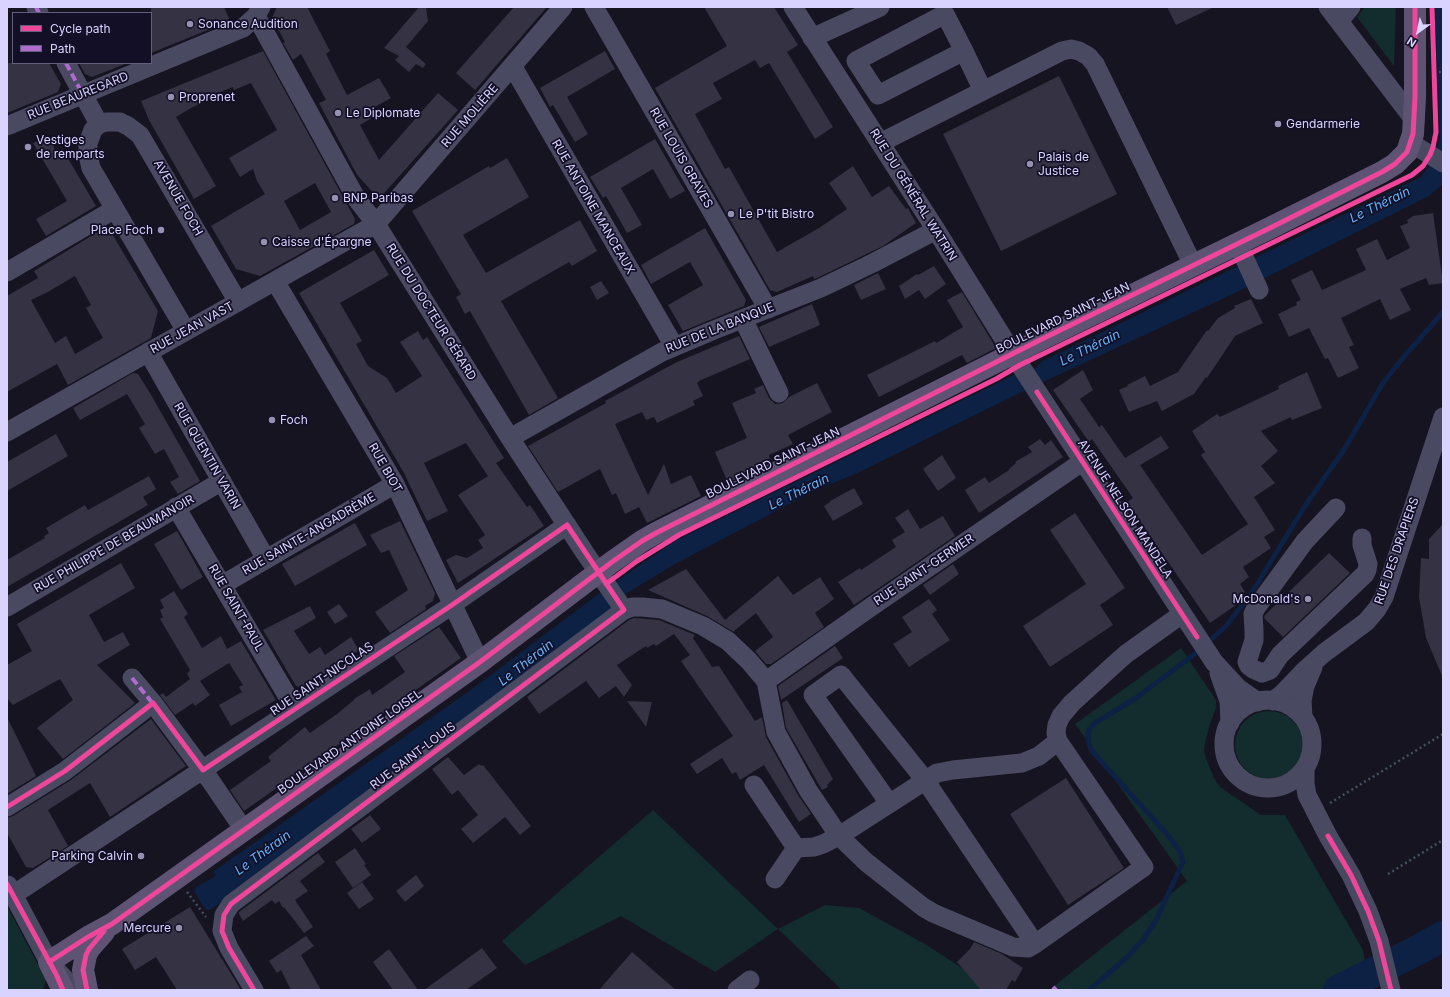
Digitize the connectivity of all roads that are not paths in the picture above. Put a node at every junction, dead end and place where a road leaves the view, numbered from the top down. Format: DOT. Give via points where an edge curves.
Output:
graph roads {
  1 [pos="563,7"];
  2 [pos="594,7"];
  3 [pos="793,7"];
  4 [pos="880,7"];
  5 [pos="1351,7"];
  6 [pos="1415,7"];
  7 [pos="258,11"];
  8 [pos="1333,14"];
  9 [pos="812,38"];
  10 [pos="964,51"];
  11 [pos="67,64"];
  12 [pos="513,67"];
  13 [pos="983,91"];
  14 [pos="83,95"];
  15 [pos="1415,121"];
  16 [pos="99,124"];
  17 [pos="7,126"];
  18 [pos="880,143"];
  19 [pos="1411,143"];
  20 [pos="1437,159"];
  21 [pos="115,209"];
  22 [pos="376,224"];
  23 [pos="936,230"];
  24 [pos="1241,250"];
  25 [pos="1193,265"];
  26 [pos="7,272"];
  27 [pos="275,281"];
  28 [pos="1259,290"];
  29 [pos="238,302"];
  30 [pos="768,309"];
  31 [pos="743,319"];
  32 [pos="186,331"];
  33 [pos="674,346"];
  34 [pos="148,352"];
  35 [pos="1016,360"];
  36 [pos="779,393"];
  37 [pos="1443,417"];
  38 [pos="7,432"];
  39 [pos="510,438"];
  40 [pos="1438,446"];
  41 [pos="1082,462"];
  42 [pos="222,481"];
  43 [pos="395,484"];
  44 [pos="176,507"];
  45 [pos="1336,508"];
  46 [pos="567,525"];
  47 [pos="1362,538"];
  48 [pos="266,559"];
  49 [pos="602,578"];
  50 [pos="222,584"];
  51 [pos="452,605"];
  52 [pos="7,607"];
  53 [pos="624,610"];
  54 [pos="1182,614"];
  55 [pos="1212,659"];
  56 [pos="1317,661"];
  57 [pos="480,662"];
  58 [pos="132,678"];
  59 [pos="766,681"];
  60 [pos="1265,701"];
  61 [pos="153,703"];
  62 [pos="295,709"];
  63 [pos="1303,717"];
  64 [pos="1230,723"];
  65 [pos="1058,741"];
  66 [pos="1305,769"];
  67 [pos="203,770"];
  68 [pos="925,780"];
  69 [pos="754,785"];
  70 [pos="1276,788"];
  71 [pos="889,803"];
  72 [pos="7,807"];
  73 [pos="244,830"];
  74 [pos="839,836"];
  75 [pos="1328,836"];
  76 [pos="796,848"];
  77 [pos="775,879"];
  78 [pos="10,889"];
  79 [pos="112,924"];
  80 [pos="1035,944"];
  81 [pos="49,962"];
  82 [pos="1390,987"];
  83 [pos="63,990"];
  84 [pos="75,990"];
  85 [pos="87,990"];
  86 [pos="254,990"];
  1 -- 12 [label="street, RUE MOLIÈRE"];
  2 -- 30 [label="street, RUE LOUIS GRAVES"];
  3 -- 9 [label="street, RUE DU GÉNÉRAL WATRIN"];
  4 -- 9 [label="street"];
  5 -- 8 [label="street"];
  6 -- 15 [label="main road, BOULEVARD SAINT-JEAN"];
  7 -- 14 [label="street, RUE BEAUREGARD" via="243,28"];
  7 -- 22 [label="street, RUE DU DOCTEUR GÉRARD" via="356,198"];
  8 -- 15 [label="street"];
  9 -- 18 [label="street, RUE DU GÉNÉRAL WATRIN"];
  10 -- 10 [label="street" via="945,14 856,61 878,95"];
  10 -- 13 [label="street"];
  11 -- 14 [label="street"];
  12 -- 22 [label="street, RUE MOLIÈRE"];
  12 -- 33 [label="street, RUE ANTOINE MANCEAUX"];
  13 -- 18 [label="street"];
  13 -- 25 [label="street" via="1067,50 1075,49 1088,56"];
  14 -- 16 [label="street"];
  14 -- 17 [label="street, RUE BEAUREGARD"];
  15 -- 19 [label="main road, BOULEVARD SAINT-JEAN"];
  16 -- 21 [label="street" via="90,137 88,156 91,168"];
  16 -- 29 [label="street, AVENUE FOCH" via="120,122 140,135"];
  18 -- 23 [label="street, RUE DU GÉNÉRAL WATRIN"];
  19 -- 20 [label="street"];
  19 -- 24 [label="main road, BOULEVARD SAINT-JEAN" via="1404,157 1386,170"];
  21 -- 26 [label="street"];
  21 -- 32 [label="street"];
  22 -- 27 [label="street, RUE JEAN VAST"];
  22 -- 39 [label="street, RUE DU DOCTEUR GÉRARD"];
  23 -- 30 [label="street, RUE DE LA BANQUE" via="821,288"];
  23 -- 35 [label="street, RUE DU GÉNÉRAL WATRIN"];
  24 -- 25 [label="main road, BOULEVARD SAINT-JEAN"];
  24 -- 28 [label="street"];
  25 -- 35 [label="main road, BOULEVARD SAINT-JEAN"];
  27 -- 29 [label="street, RUE JEAN VAST"];
  27 -- 43 [label="street, RUE BIOT"];
  29 -- 32 [label="street, RUE JEAN VAST"];
  30 -- 31 [label="street, RUE DE LA BANQUE"];
  31 -- 33 [label="street, RUE DE LA BANQUE"];
  31 -- 36 [label="street"];
  32 -- 34 [label="street, RUE JEAN VAST"];
  33 -- 39 [label="street, RUE DE LA BANQUE"];
  34 -- 38 [label="street, RUE JEAN VAST"];
  34 -- 42 [label="street, RUE QUENTIN VARIN"];
  35 -- 41 [label="street, AVENUE NELSON MANDELA"];
  35 -- 49 [label="main road, BOULEVARD SAINT-JEAN" via="656,533 628,550"];
  37 -- 40 [label="street, RUE DES DRAPIERS"];
  39 -- 46 [label="street, RUE DU DOCTEUR GÉRARD"];
  40 -- 56 [label="street, RUE DES DRAPIERS" via="1381,603 1366,622"];
  41 -- 54 [label="street, AVENUE NELSON MANDELA"];
  41 -- 59 [label="street, RUE SAINT-GERMER"];
  42 -- 44 [label="street, RUE PHILIPPE DE BEAUMANOIR"];
  42 -- 48 [label="street, RUE QUENTIN VARIN"];
  43 -- 48 [label="street, RUE SAINTE-ANGADRÈME"];
  43 -- 51 [label="street, RUE BIOT"];
  44 -- 50 [label="street, RUE SAINT-PAUL"];
  44 -- 52 [label="street, RUE PHILIPPE DE BEAUMANOIR"];
  45 -- 47 [label="street" via="1305,541 1256,608 1253,614 1254,640 1247,662 1252,669 1262,673 1270,670 1280,655 1365,574 1368,564"];
  46 -- 49 [label="street, RUE DU DOCTEUR GÉRARD"];
  46 -- 51 [label="street, RUE SAINT-NICOLAS"];
  48 -- 50 [label="street, RUE SAINTE-ANGADRÈME"];
  49 -- 53 [label="street, RUE DU DOCTEUR GÉRARD"];
  49 -- 57 [label="main road, BOULEVARD ANTOINE LOISEL"];
  50 -- 62 [label="street, RUE SAINT-PAUL"];
  51 -- 57 [label="street, RUE BIOT"];
  51 -- 62 [label="street, RUE SAINT-NICOLAS"];
  53 -- 59 [label="street, RUE SAINT-LOUIS" via="632,607 651,607 702,626 728,641"];
  53 -- 86 [label="street, RUE SAINT-LOUIS" via="231,904 224,915 222,931"];
  54 -- 55 [label="street, AVENUE NELSON MANDELA"];
  54 -- 65 [label="street" via="1126,654 1072,702 1057,725"];
  55 -- 60 [label="street, AVENUE NELSON MANDELA" via="1238,688"];
  55 -- 64 [label="street, AVENUE NELSON MANDELA" via="1227,694"];
  56 -- 60 [label="street, RUE DES DRAPIERS" via="1282,694"];
  56 -- 63 [label="street, RUE DES DRAPIERS" via="1305,686 1302,701"];
  57 -- 73 [label="main road, BOULEVARD ANTOINE LOISEL"];
  58 -- 61 [label="street"];
  59 -- 74 [label="street, RUE SAINT-LOUIS" via="776,732 808,790"];
  60 -- 63 [label="street, AVENUE NELSON MANDELA" via="1289,706"];
  60 -- 64 [label="street, AVENUE NELSON MANDELA" via="1248,705"];
  61 -- 67 [label="street"];
  61 -- 72 [label="street" via="65,771"];
  62 -- 67 [label="street, RUE SAINT-NICOLAS"];
  63 -- 66 [label="street, AVENUE NELSON MANDELA" via="1310,730 1312,744 1310,760"];
  64 -- 70 [label="street, AVENUE NELSON MANDELA" via="1224,745 1228,762 1234,772 1253,786"];
  65 -- 68 [label="street" via="1039,756 1022,763 945,771"];
  65 -- 80 [label="street" via="1144,867"];
  66 -- 70 [label="street" via="1292,781"];
  66 -- 75 [label="street, AVENUE NELSON MANDELA" via="1305,788"];
  67 -- 73 [label="street"];
  67 -- 78 [label="street, RUE SAINT-NICOLAS" via="43,875"];
  68 -- 71 [label="street"];
  68 -- 71 [label="street" via="840,675 813,695"];
  68 -- 80 [label="street"];
  69 -- 76 [label="street"];
  70 -- 75 [label="street, AVENUE NELSON MANDELA" via="1304,807"];
  71 -- 74 [label="street"];
  73 -- 79 [label="main road, BOULEVARD ANTOINE LOISEL"];
  74 -- 76 [label="street" via="818,845"];
  74 -- 80 [label="street, RUE SAINT-LOUIS" via="866,862 932,913 1013,947 1028,948"];
  75 -- 82 [label="street, AVENUE NELSON MANDELA" via="1368,911 1379,941"];
  76 -- 77 [label="street"];
  78 -- 81 [label="street"];
  79 -- 81 [label="main road, BOULEVARD ANTOINE LOISEL"];
  79 -- 85 [label="main road, BOULEVARD ANTOINE LOISEL" via="86,956 83,970"];
  81 -- 83 [label="main road"];
  81 -- 84 [label="street"];
}
